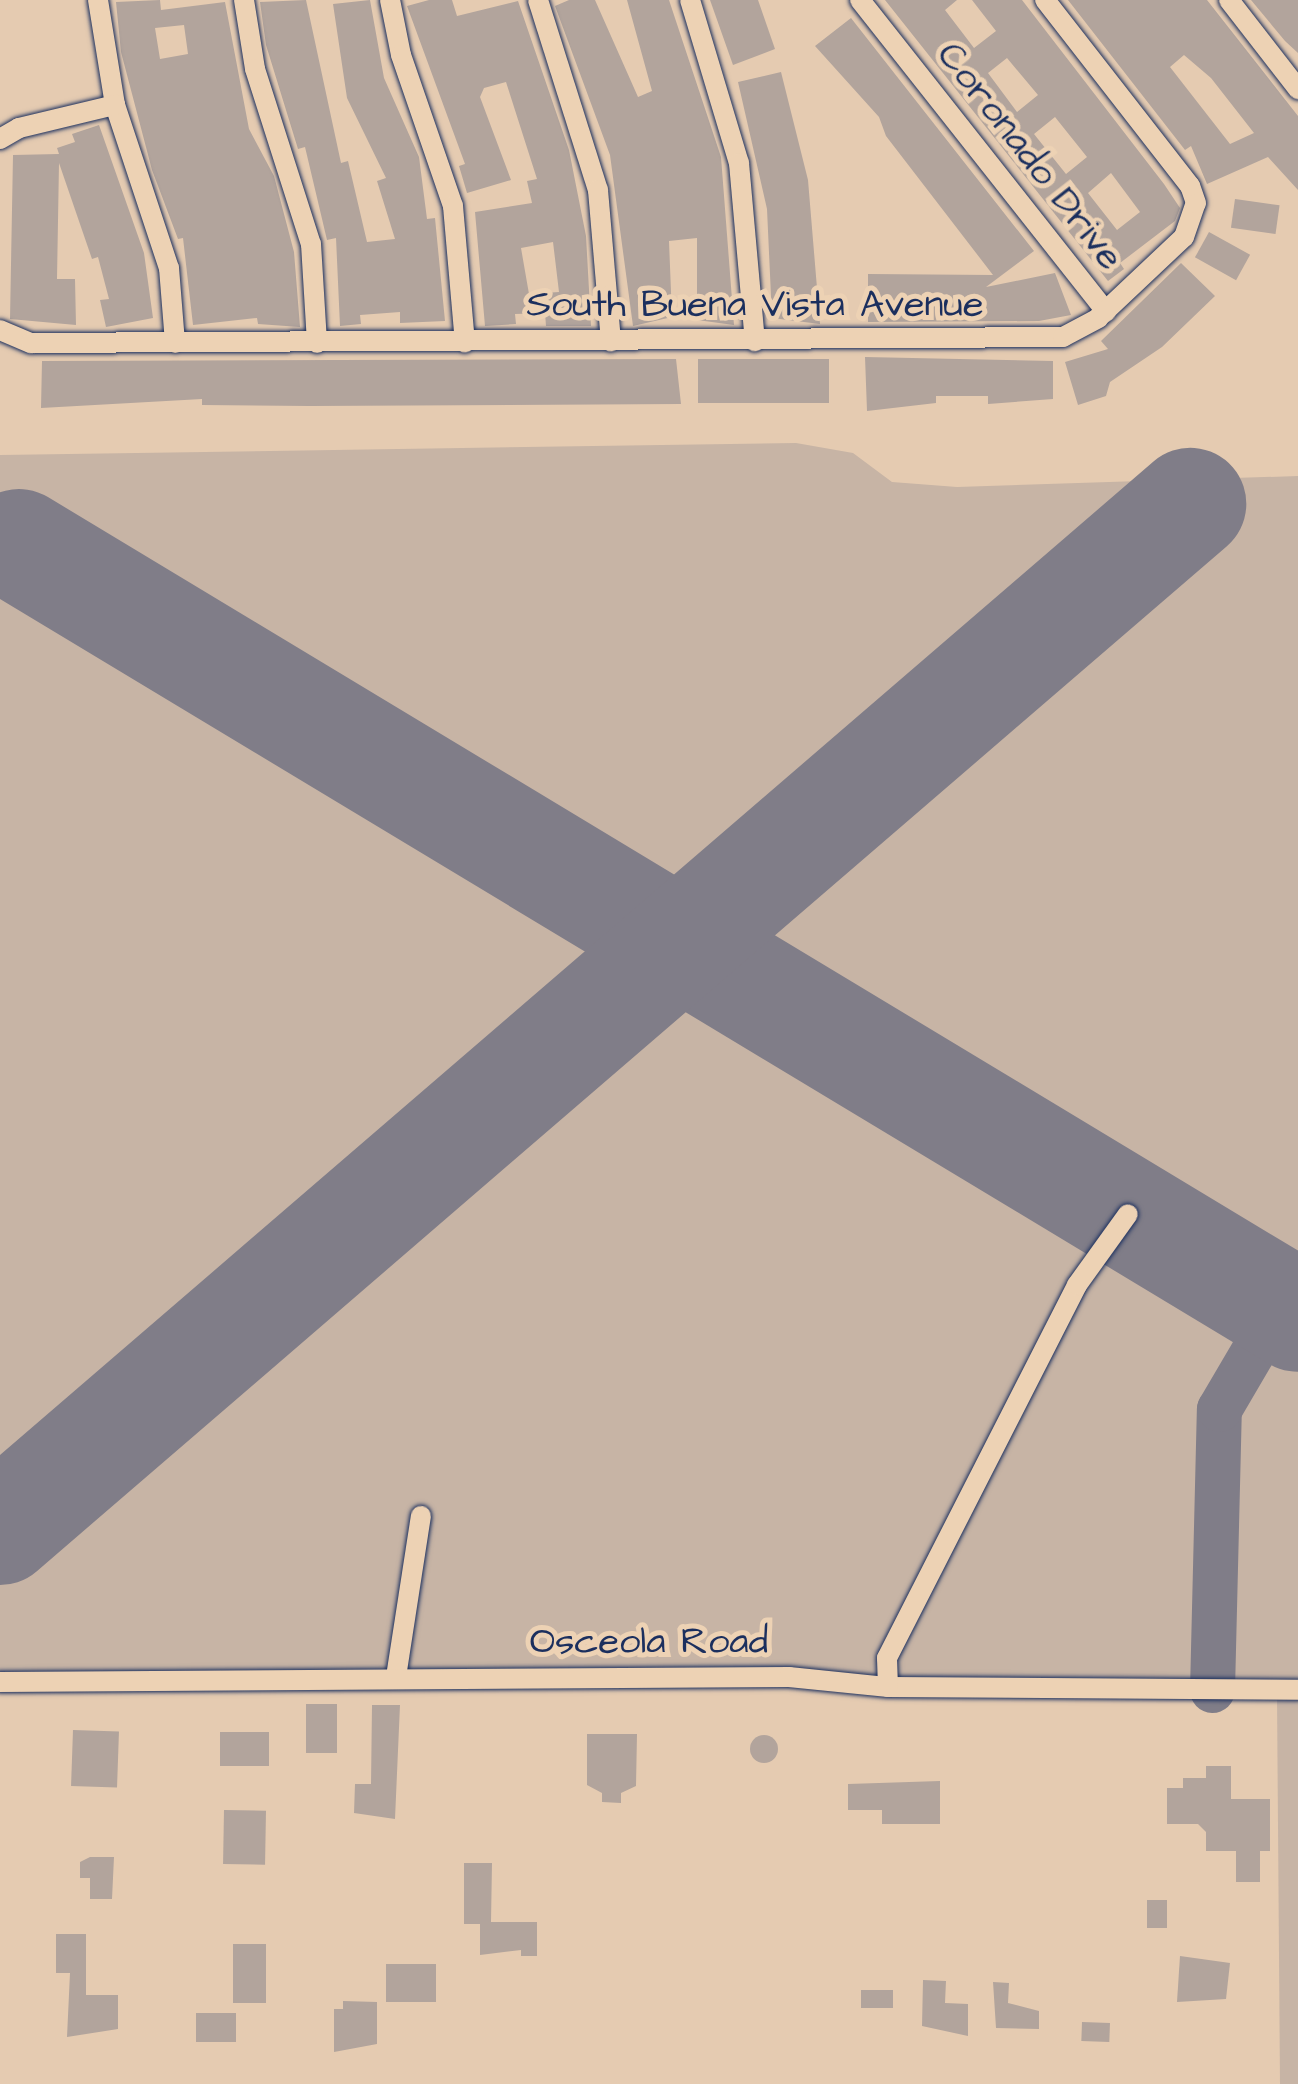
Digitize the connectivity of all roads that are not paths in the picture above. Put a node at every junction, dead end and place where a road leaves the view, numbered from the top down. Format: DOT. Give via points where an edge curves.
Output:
graph roads {
  1 [pos="98,0"];
  2 [pos="244,0"];
  3 [pos="390,0"];
  4 [pos="538,0"];
  5 [pos="690,0"];
  6 [pos="860,0"];
  7 [pos="1044,0"];
  8 [pos="1228,0"];
  9 [pos="1298,89"];
  10 [pos="115,105"];
  11 [pos="0,139"];
  12 [pos="1106,310"];
  13 [pos="0,330"];
  14 [pos="754,340"];
  15 [pos="611,341"];
  16 [pos="175,342"];
  17 [pos="318,342"];
  18 [pos="465,342"];
  19 [pos="1128,1214"];
  20 [pos="421,1516"];
  21 [pos="396,1678"];
  22 [pos="0,1682"];
  23 [pos="888,1687"];
  24 [pos="1298,1690"];
  1 -- 10 [label="street"];
  2 -- 17 [label="street" via="255,69 311,244"];
  3 -- 18 [label="street" via="453,206"];
  4 -- 15 [label="street" via="598,190"];
  5 -- 14 [label="street" via="739,164"];
  6 -- 12 [label="street, Coronado Drive"];
  7 -- 12 [label="street, South Buena Vista Avenue" via="1196,198 1188,232"];
  8 -- 9 [label="street"];
  10 -- 11 [label="street" via="19,128"];
  10 -- 16 [label="street" via="169,268"];
  12 -- 14 [label="street, South Buena Vista Avenue" via="1082,330 1048,340"];
  13 -- 16 [label="street, South Buena Vista Avenue" via="26,342"];
  14 -- 15 [label="street, South Buena Vista Avenue"];
  15 -- 18 [label="street, South Buena Vista Avenue"];
  16 -- 17 [label="street, South Buena Vista Avenue"];
  17 -- 18 [label="street, South Buena Vista Avenue"];
  19 -- 23 [label="street" via="1078,1285 905,1622 887,1658"];
  20 -- 21 [label="street"];
  21 -- 22 [label="street, Osceola Road"];
  21 -- 23 [label="street, Osceola Road" via="790,1677"];
  23 -- 24 [label="street, Osceola Road"];
}
